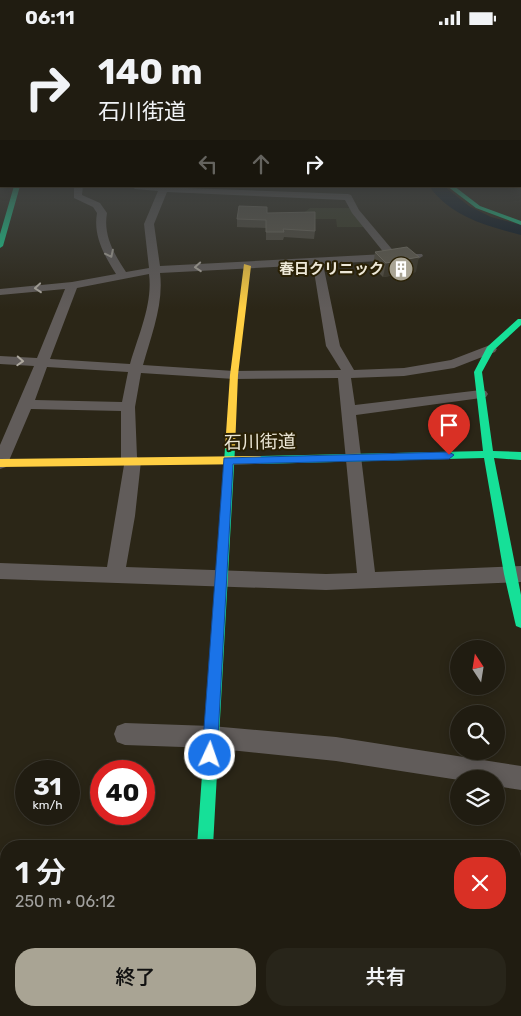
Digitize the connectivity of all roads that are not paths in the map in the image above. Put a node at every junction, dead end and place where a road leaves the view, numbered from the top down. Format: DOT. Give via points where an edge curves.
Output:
graph roads {
  1 [pos="8,217"];
  2 [pos="101,217"];
  3 [pos="152,217"];
  4 [pos="361,217"];
  5 [pos="504,217"];
  6 [pos="521,223"];
  7 [pos="1,243"];
  8 [pos="418,256"];
  9 [pos="393,257"];
  10 [pos="318,262"];
  11 [pos="247,267"];
  12 [pos="154,271"];
  13 [pos="124,275"];
  14 [pos="72,285"];
  15 [pos="0,292"];
  16 [pos="521,321"];
  17 [pos="490,349"];
  18 [pos="0,360"];
  19 [pos="41,362"];
  20 [pos="135,369"];
  21 [pos="347,374"];
  22 [pos="234,375"];
  23 [pos="481,394"];
  24 [pos="26,404"];
  25 [pos="128,407"];
  26 [pos="348,411"];
  27 [pos="488,454"];
  28 [pos="521,456"];
  29 [pos="354,457"];
  30 [pos="131,461"];
  31 [pos="228,461"];
  32 [pos="0,463"];
  33 [pos="0,571"];
  34 [pos="515,574"];
  35 [pos="115,575"];
  36 [pos="220,579"];
  37 [pos="367,581"];
  38 [pos="521,623"];
  39 [pos="125,734"];
  40 [pos="210,737"];
  41 [pos="521,778"];
  42 [pos="204,840"];
  1 -- 7 [label="street"];
  2 -- 13 [label="street, one-way" via="100,224 108,254"];
  3 -- 12 [label="street" via="149,224"];
  4 -- 9 [label="street"];
  5 -- 6 [label="street"];
  8 -- 9 [label="street"];
  9 -- 10 [label="street"];
  10 -- 11 [label="street"];
  10 -- 21 [label="street" via="333,347"];
  11 -- 12 [label="street, one-way"];
  11 -- 22 [label="street"];
  12 -- 13 [label="street"];
  12 -- 20 [label="street" via="156,283 151,315"];
  13 -- 14 [label="street"];
  14 -- 15 [label="street, one-way"];
  14 -- 19 [label="street"];
  16 -- 17 [label="street"];
  17 -- 21 [label="street" via="454,364 404,372"];
  17 -- 23 [label="street" via="478,372"];
  18 -- 19 [label="street, one-way"];
  19 -- 20 [label="street"];
  19 -- 24 [label="street"];
  20 -- 22 [label="street"];
  20 -- 25 [label="street"];
  21 -- 22 [label="street"];
  21 -- 26 [label="street"];
  22 -- 31 [label="street"];
  23 -- 26 [label="street"];
  23 -- 27 [label="street"];
  24 -- 25 [label="street"];
  24 -- 32 [label="street"];
  25 -- 30 [label="street"];
  26 -- 29 [label="street"];
  27 -- 28 [label="street, 石川街道"];
  27 -- 29 [label="street, 石川街道"];
  27 -- 34 [label="street"];
  29 -- 31 [label="street, 石川街道"];
  29 -- 37 [label="street"];
  30 -- 31 [label="street, 石川街道"];
  30 -- 32 [label="street, 石川街道"];
  30 -- 35 [label="street" via="126,516"];
  31 -- 36 [label="street"];
  33 -- 35 [label="street"];
  34 -- 37 [label="street"];
  34 -- 38 [label="street"];
  35 -- 36 [label="street"];
  36 -- 37 [label="street" via="326,583"];
  36 -- 40 [label="street"];
  39 -- 40 [label="street"];
  40 -- 41 [label="street" via="336,749"];
  40 -- 42 [label="street"];
}
